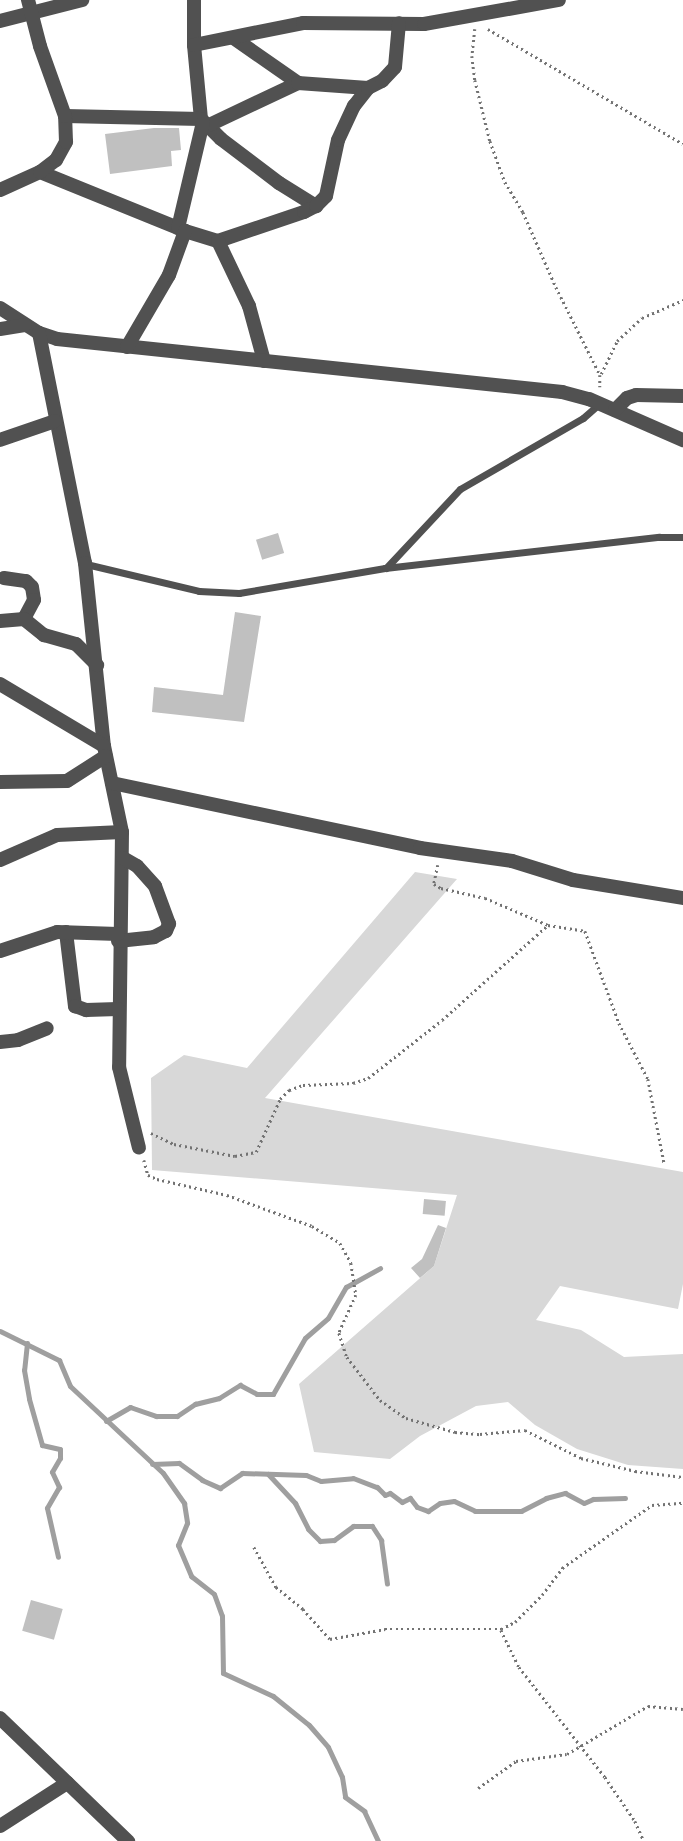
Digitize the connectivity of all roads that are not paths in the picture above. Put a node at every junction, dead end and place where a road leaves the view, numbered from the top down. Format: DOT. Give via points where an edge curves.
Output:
graph roads {
  1 [pos="82,0"];
  2 [pos="194,0"];
  3 [pos="559,0"];
  4 [pos="29,7"];
  5 [pos="475,12"];
  6 [pos="0,21"];
  7 [pos="399,23"];
  8 [pos="235,39"];
  9 [pos="194,45"];
  10 [pos="298,83"];
  11 [pos="368,88"];
  12 [pos="65,116"];
  13 [pos="204,122"];
  14 [pos="40,172"];
  15 [pos="0,190"];
  16 [pos="316,206"];
  17 [pos="182,230"];
  18 [pos="218,241"];
  19 [pos="0,308"];
  20 [pos="25,325"];
  21 [pos="0,329"];
  22 [pos="38,333"];
  23 [pos="127,347"];
  24 [pos="264,360"];
  25 [pos="683,396"];
  26 [pos="600,403"];
  27 [pos="615,410"];
  28 [pos="55,421"];
  29 [pos="0,440"];
  30 [pos="683,440"];
  31 [pos="683,537"];
  32 [pos="85,563"];
  33 [pos="385,568"];
  34 [pos="1,576"];
  35 [pos="24,619"];
  36 [pos="0,621"];
  37 [pos="97,665"];
  38 [pos="0,684"];
  39 [pos="105,751"];
  40 [pos="0,782"];
  41 [pos="112,783"];
  42 [pos="121,832"];
  43 [pos="123,858"];
  44 [pos="0,860"];
  45 [pos="683,898"];
  46 [pos="66,932"];
  47 [pos="118,937"];
  48 [pos="0,951"];
  49 [pos="118,1010"];
  50 [pos="47,1028"];
  51 [pos="0,1042"];
  52 [pos="139,1147"];
  53 [pos="0,1718"];
  54 [pos="67,1783"];
  55 [pos="0,1826"];
  56 [pos="128,1841"];
  1 -- 4 [label="street"];
  2 -- 9 [label="street"];
  3 -- 5 [label="street"];
  4 -- 6 [label="street"];
  4 -- 12 [label="street"];
  5 -- 7 [label="street" via="439,23"];
  7 -- 8 [label="street" via="303,23"];
  7 -- 11 [label="street" via="395,67"];
  8 -- 9 [label="street"];
  8 -- 10 [label="street"];
  9 -- 13 [label="street"];
  10 -- 11 [label="street"];
  10 -- 13 [label="street"];
  11 -- 16 [label="street" via="345,120 326,196"];
  12 -- 13 [label="street"];
  12 -- 14 [label="street" via="65,146"];
  13 -- 16 [label="street" via="279,183"];
  13 -- 17 [label="street"];
  14 -- 15 [label="street"];
  14 -- 17 [label="street"];
  16 -- 18 [label="street"];
  17 -- 18 [label="street"];
  17 -- 23 [label="street" via="169,275"];
  18 -- 24 [label="street" via="249,306"];
  19 -- 20 [label="street"];
  20 -- 21 [label="street"];
  20 -- 22 [label="street"];
  22 -- 23 [label="street"];
  22 -- 28 [label="street"];
  23 -- 24 [label="street"];
  24 -- 26 [label="street" via="545,390"];
  25 -- 27 [label="street" via="636,395"];
  26 -- 27 [label="street"];
  26 -- 33 [label="lane" via="583,418 460,489"];
  27 -- 30 [label="street"];
  28 -- 29 [label="street"];
  28 -- 32 [label="street"];
  31 -- 33 [label="lane"];
  32 -- 33 [label="lane" via="199,591 239,593"];
  32 -- 37 [label="street"];
  34 -- 35 [label="street" via="26,581 32,587 34,600"];
  35 -- 36 [label="street"];
  35 -- 37 [label="street" via="44,635 76,644"];
  37 -- 39 [label="street"];
  38 -- 39 [label="street"];
  39 -- 40 [label="street" via="67,781"];
  39 -- 41 [label="street"];
  41 -- 42 [label="street"];
  41 -- 45 [label="street" via="441,851 501,859 573,880"];
  42 -- 43 [label="street"];
  42 -- 44 [label="street" via="57,835"];
  43 -- 47 [label="street"];
  43 -- 47 [label="street" via="155,886 169,924 154,937"];
  46 -- 47 [label="street"];
  46 -- 48 [label="street"];
  46 -- 49 [label="street" via="75,1006"];
  47 -- 49 [label="street"];
  49 -- 52 [label="street" via="119,1067"];
  50 -- 51 [label="street"];
  53 -- 54 [label="street"];
  54 -- 55 [label="street"];
  54 -- 56 [label="street"];
}
